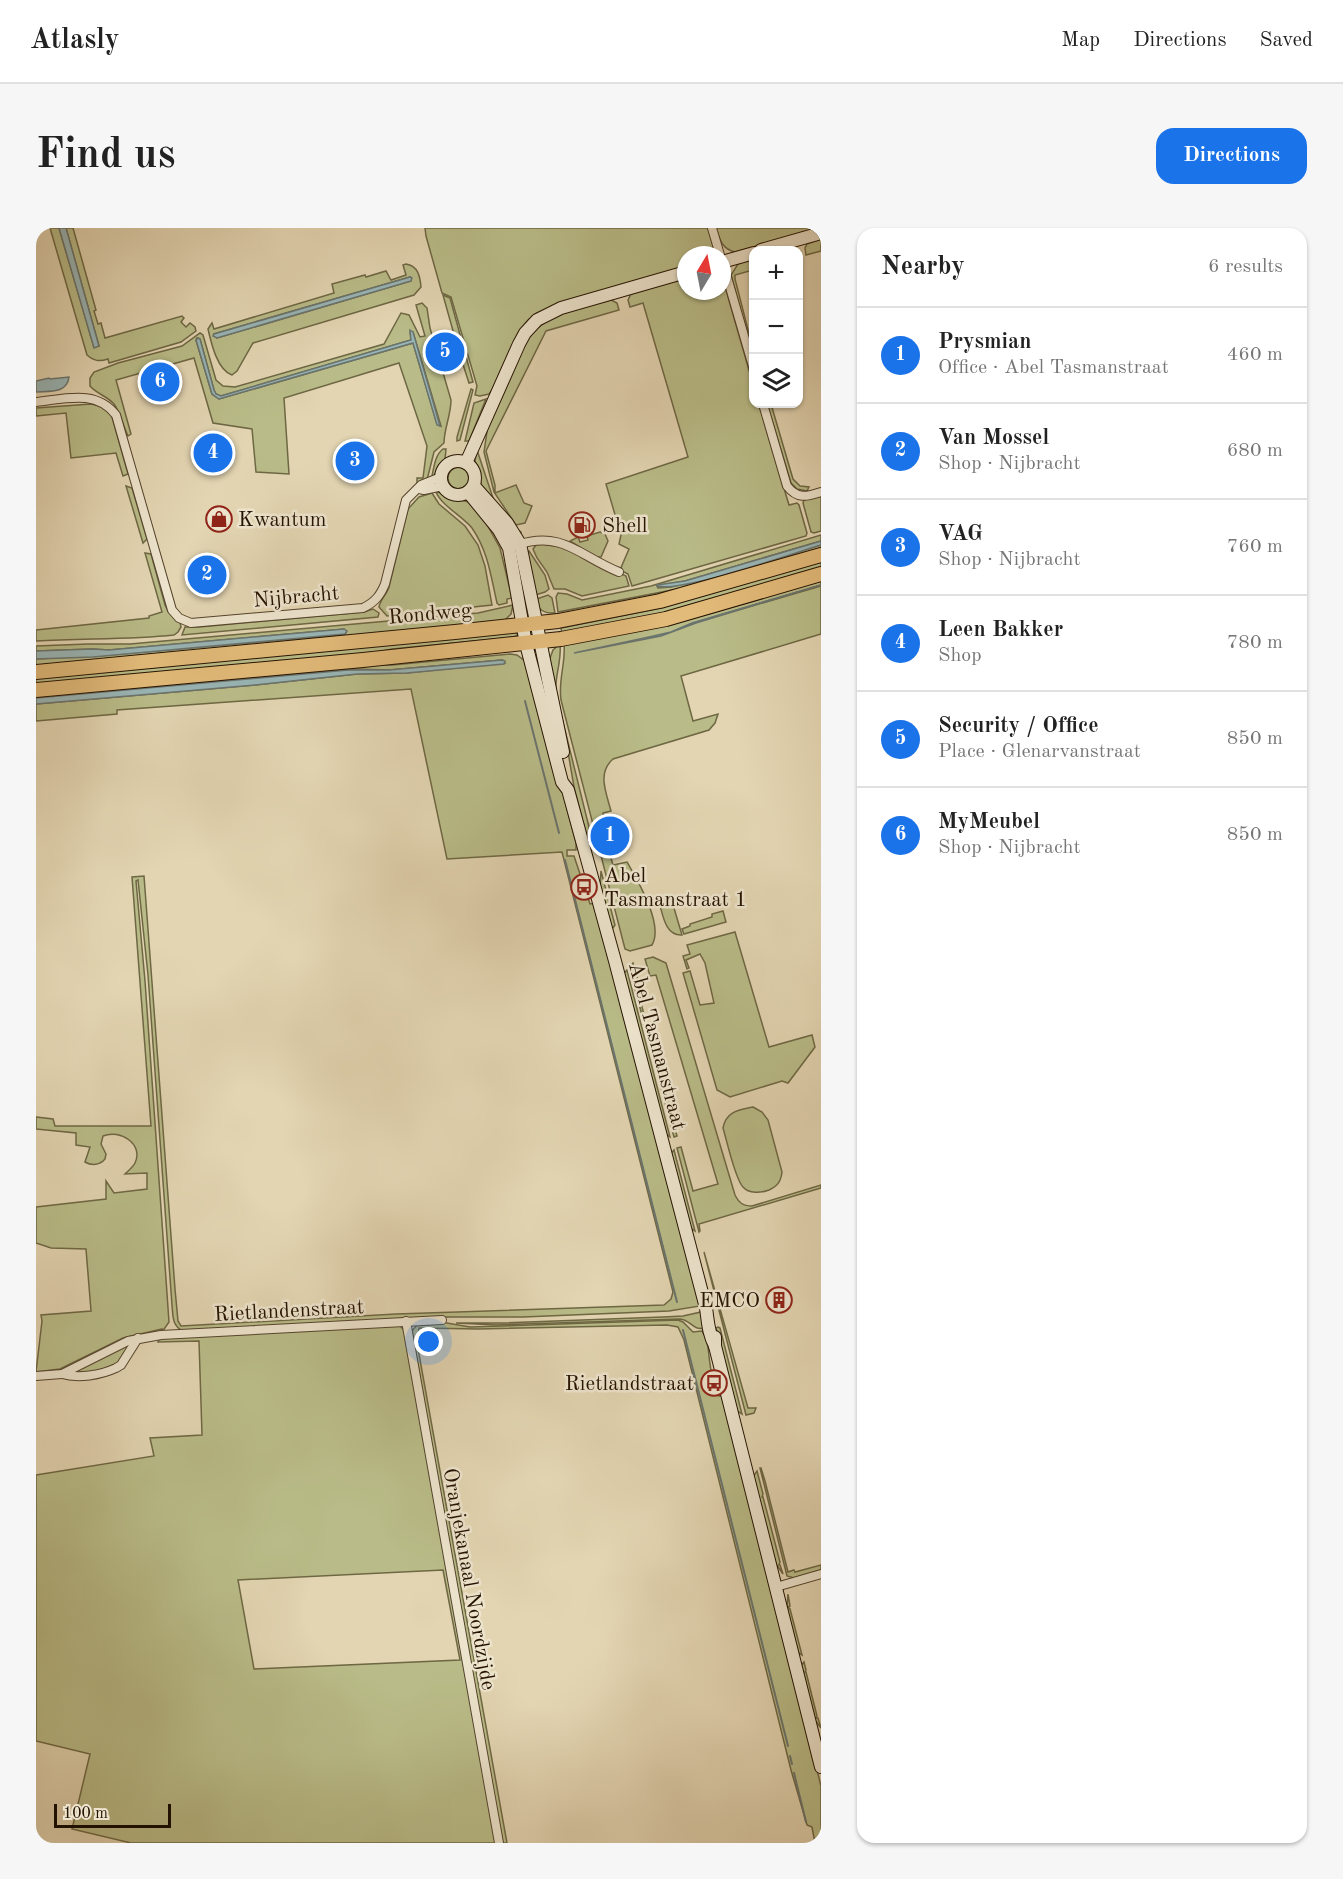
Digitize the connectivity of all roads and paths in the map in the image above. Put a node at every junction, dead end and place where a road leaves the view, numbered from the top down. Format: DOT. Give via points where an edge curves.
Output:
graph roads {
  1 [pos="712,228"];
  2 [pos="821,233"];
  3 [pos="717,246"];
  4 [pos="775,246"];
  5 [pos="749,254"];
  6 [pos="731,259"];
  7 [pos="677,275"];
  8 [pos="731,293"];
  9 [pos="749,356"];
  10 [pos="36,402"];
  11 [pos="764,408"];
  12 [pos="466,463"];
  13 [pos="442,482"];
  14 [pos="471,489"];
  15 [pos="821,492"];
  16 [pos="514,546"];
  17 [pos="821,555"];
  18 [pos="619,572"];
  19 [pos="821,574"];
  20 [pos="529,625"];
  21 [pos="532,643"];
  22 [pos="36,672"];
  23 [pos="36,690"];
  24 [pos="442,1320"];
  25 [pos="406,1321"];
  26 [pos="138,1338"];
  27 [pos="62,1374"];
  28 [pos="36,1376"];
  29 [pos="821,1574"];
  30 [pos="776,1587"];
  31 [pos="818,1740"];
  32 [pos="821,1767"];
  33 [pos="499,1843"];
  1 -- 3 [label="street"];
  2 -- 4 [label="street"];
  5 -- 6 [label="street"];
  7 -- 12 [label="street" via="561,308 537,320 519,344"];
  8 -- 9 [label="street"];
  10 -- 13 [label="street, Nijbracht" via="93,398 116,415 172,610 191,623 363,608 371,604 380,597 385,584 406,500 422,485"];
  11 -- 15 [label="street" via="787,486 800,497"];
  12 -- 13 [label="street" via="452,462 445,468"];
  12 -- 14 [label="street" via="474,470"];
  13 -- 14 [label="street" via="456,495"];
  14 -- 16 [label="street, Abel Tasmanstraat"];
  16 -- 18 [label="street" via="546,539 561,542"];
  16 -- 20 [label="street, Abel Tasmanstraat"];
  17 -- 20 [label="main road, Rondweg" via="660,601"];
  19 -- 21 [label="main road, Rondweg" via="666,619"];
  20 -- 21 [label="street, Abel Tasmanstraat"];
  20 -- 22 [label="main road, Rondweg"];
  21 -- 23 [label="main road, Rondweg"];
  21 -- 30 [label="street, Abel Tasmanstraat"];
  24 -- 25 [label="street, Rietlandenstraat"];
  25 -- 26 [label="street, Rietlandenstraat"];
  25 -- 33 [label="street, Oranjekanaal Noordzijde"];
  26 -- 27 [label="street, Rietlandenstraat"];
  26 -- 27 [label="street, Rietlandenstraat" via="116,1368 84,1376"];
  27 -- 28 [label="street, Rietlandenstraat"];
  29 -- 30 [label="street"];
  30 -- 31 [label="street, Abel Tasmanstraat"];
  31 -- 32 [label="street, Abel Tasmanstraat"];
}
